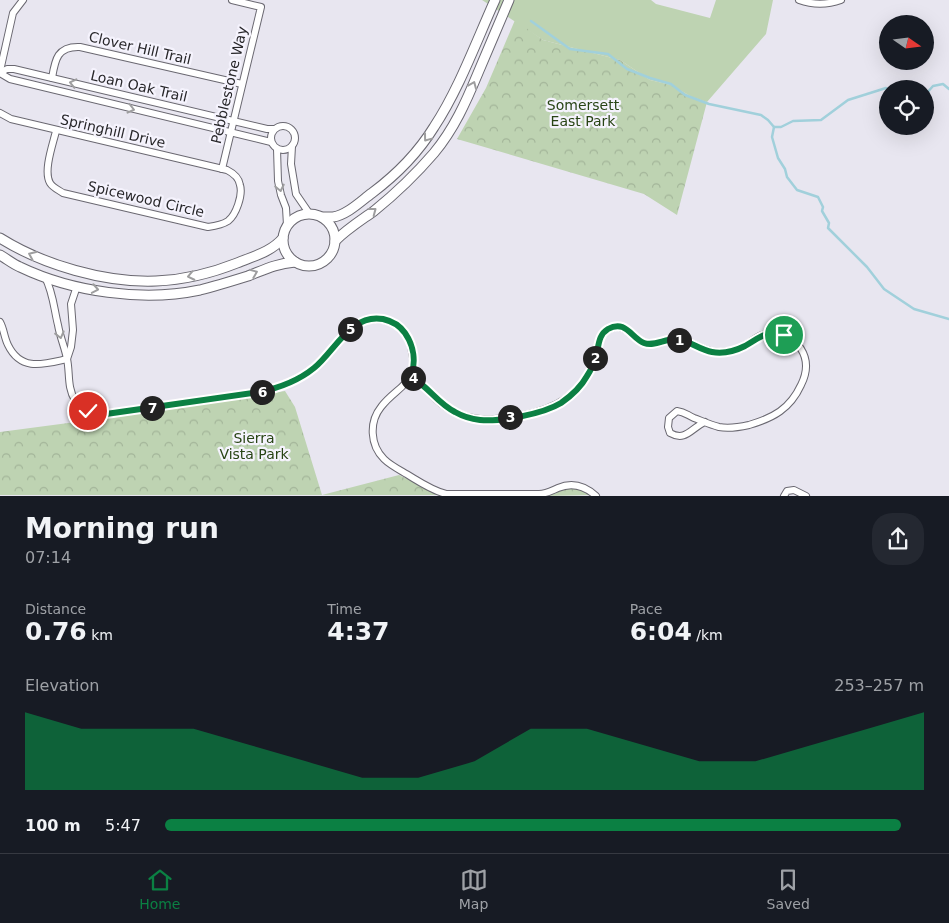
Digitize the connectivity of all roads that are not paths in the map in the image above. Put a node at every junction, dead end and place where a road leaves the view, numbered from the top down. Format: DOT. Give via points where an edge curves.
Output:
graph roads {
  1 [pos="23,0"];
  2 [pos="232,0"];
  3 [pos="495,0"];
  4 [pos="510,0"];
  5 [pos="799,0"];
  6 [pos="841,0"];
  7 [pos="0,72"];
  8 [pos="52,78"];
  9 [pos="242,84"];
  10 [pos="0,113"];
  11 [pos="234,121"];
  12 [pos="274,129"];
  13 [pos="56,130"];
  14 [pos="231,133"];
  15 [pos="271,142"];
  16 [pos="292,146"];
  17 [pos="277,149"];
  18 [pos="222,169"];
  19 [pos="310,213"];
  20 [pos="322,217"];
  21 [pos="287,225"];
  22 [pos="0,238"];
  23 [pos="283,238"];
  24 [pos="335,241"];
  25 [pos="0,256"];
  26 [pos="296,262"];
  27 [pos="45,277"];
  28 [pos="77,286"];
  29 [pos="0,322"];
  30 [pos="67,359"];
  31 [pos="411,377"];
  32 [pos="705,422"];
  33 [pos="806,495"];
  34 [pos="596,496"];
  35 [pos="784,496"];
  1 -- 7 [label="street" via="14,13"];
  2 -- 9 [label="street, Pebblestone Way" via="261,7"];
  3 -- 20 [label="main road, one-way" via="434,129 393,176 362,201 335,217"];
  24 -- 4 [label="main road, one-way" via="393,195 444,140 455,124"];
  5 -- 6 [label="street" via="823,4"];
  7 -- 8 [label="street, Loan Oak Trail" via="14,69"];
  7 -- 14 [label="street, Loan Oak Trail, one-way" via="10,79"];
  8 -- 9 [label="street, Clover Hill Trail" via="55,60 64,49 72,46"];
  11 -- 8 [label="street, Loan Oak Trail, one-way"];
  9 -- 11 [label="street, Pebblestone Way"];
  10 -- 13 [label="street, Springhill Drive" via="11,119"];
  11 -- 12 [label="street, Loan Oak Trail"];
  11 -- 14 [label="street, Pebblestone Way"];
  12 -- 15 [label="street" via="270,135"];
  12 -- 16 [label="street" via="284,125 291,129 295,140"];
  13 -- 18 [label="street, Springhill Drive"];
  13 -- 18 [label="street, Spicewood Circle" via="47,170 51,185 63,193 208,227 218,226 234,214 241,186 233,174"];
  14 -- 15 [label="street, Loan Oak Trail"];
  14 -- 18 [label="street, Pebblestone Way"];
  15 -- 17 [label="street"];
  16 -- 17 [label="street" via="286,150"];
  16 -- 19 [label="street" via="296,194"];
  17 -- 21 [label="street, one-way" via="278,181"];
  19 -- 20 [label="main road"];
  19 -- 21 [label="main road" via="297,216"];
  20 -- 24 [label="main road" via="332,227"];
  21 -- 23 [label="main road"];
  23 -- 22 [label="main road, one-way" via="265,252 229,266 178,279 155,281 73,270 44,261"];
  23 -- 26 [label="main road" via="286,252"];
  24 -- 26 [label="main road" via="333,250 321,263 304,265"];
  25 -- 27 [label="main road"];
  28 -- 26 [label="main road, one-way" via="140,295 176,294 200,290 274,265"];
  27 -- 28 [label="main road"];
  27 -- 30 [label="street, one-way"];
  28 -- 30 [label="street" via="71,304 73,330"];
  29 -- 30 [label="street" via="7,344 25,362 36,364"];
  30 -- 31 [label="street" via="75,399 88,411 106,414 279,387 315,367 356,325 378,318 395,324 408,337 414,360"];
  31 -- 32 [label="street" via="456,413 493,420 535,413 560,404 571,396 592,369 602,334 613,327 628,330 647,344 678,339 712,352 730,351 776,333 796,342 805,356 806,372 798,393 782,410 762,421 736,427 720,427"];
  31 -- 34 [label="street" via="384,403 375,419 374,441 388,463 433,490 446,494 539,494 570,485 583,487"];
  32 -- 32 [label="street" via="677,411 669,418 668,426 670,433 677,437 685,436"];
  33 -- 35 [label="street" via="794,490 787,491"];
}
